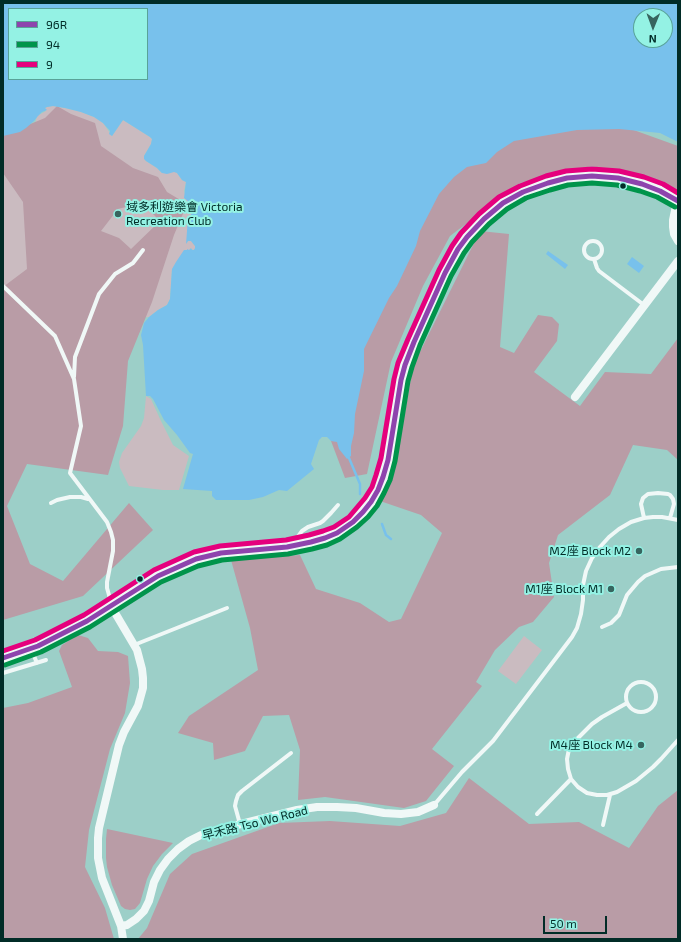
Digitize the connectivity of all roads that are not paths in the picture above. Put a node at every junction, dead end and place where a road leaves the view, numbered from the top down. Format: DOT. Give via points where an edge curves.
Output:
graph roads {
  1 [pos="678,201"];
  2 [pos="678,242"];
  3 [pos="143,250"];
  4 [pos="594,259"];
  5 [pos="678,261"];
  6 [pos="3,286"];
  7 [pos="644,306"];
  8 [pos="74,379"];
  9 [pos="575,397"];
  10 [pos="89,499"];
  11 [pos="51,503"];
  12 [pos="338,505"];
  13 [pos="644,518"];
  14 [pos="670,518"];
  15 [pos="678,520"];
  16 [pos="296,545"];
  17 [pos="678,567"];
  18 [pos="111,606"];
  19 [pos="227,608"];
  20 [pos="602,627"];
  21 [pos="134,645"];
  22 [pos="30,649"];
  23 [pos="3,658"];
  24 [pos="46,660"];
  25 [pos="37,663"];
  26 [pos="3,673"];
  27 [pos="627,703"];
  28 [pos="678,740"];
  29 [pos="291,753"];
  30 [pos="572,779"];
  31 [pos="610,795"];
  32 [pos="434,806"];
  33 [pos="537,814"];
  34 [pos="240,824"];
  35 [pos="603,825"];
  36 [pos="121,926"];
  37 [pos="123,939"];
  1 -- 2 [label="street" via="673,227"];
  1 -- 16 [label="street" via="660,190 631,180 579,176 523,192 484,219 454,256 412,347 401,380 385,470 374,497 363,512 343,530 325,538"];
  3 -- 8 [label="lane" via="132,263 116,274 99,294 75,357"];
  4 -- 4 [label="lane" via="588,257 584,251 586,245 592,241 599,243 602,249 600,255"];
  4 -- 7 [label="lane" via="599,272"];
  5 -- 7 [label="street"];
  6 -- 8 [label="lane" via="55,336"];
  7 -- 9 [label="street"];
  8 -- 10 [label="lane" via="81,426 70,473"];
  10 -- 11 [label="lane" via="70,497"];
  10 -- 18 [label="lane" via="107,522 113,540 107,582"];
  12 -- 16 [label="lane" via="320,523 302,531"];
  13 -- 14 [label="lane"];
  13 -- 14 [label="lane" via="641,504 643,498 648,494 658,493 668,494 673,499"];
  13 -- 32 [label="lane" via="620,529 600,547 586,571 581,614 572,637 493,741 462,772"];
  14 -- 15 [label="lane"];
  16 -- 18 [label="street" via="204,556 158,576"];
  17 -- 20 [label="lane" via="661,569 645,576 628,595 619,616"];
  18 -- 21 [label="street"];
  18 -- 22 [label="street"];
  19 -- 21 [label="lane"];
  21 -- 36 [label="street" via="142,669 143,688 138,706 119,745 98,838 102,878"];
  22 -- 23 [label="street"];
  22 -- 25 [label="lane"];
  24 -- 25 [label="lane"];
  25 -- 26 [label="lane"];
  27 -- 27 [label="lane" via="626,694 630,686 638,682 652,686 655,691 656,701 647,711 638,712"];
  27 -- 30 [label="lane" via="592,724 569,749 567,759"];
  28 -- 31 [label="lane" via="645,774"];
  29 -- 34 [label="lane" via="238,795 235,806"];
  30 -- 31 [label="lane" via="587,793 597,796"];
  30 -- 33 [label="lane"];
  31 -- 35 [label="lane"];
  32 -- 34 [label="street, 早禾路 Tso Wo Road" via="418,812 401,814 356,808 317,807"];
  34 -- 36 [label="street, 早禾路 Tso Wo Road" via="201,835 178,849 160,870 144,911 132,922"];
  36 -- 37 [label="street"];
}
